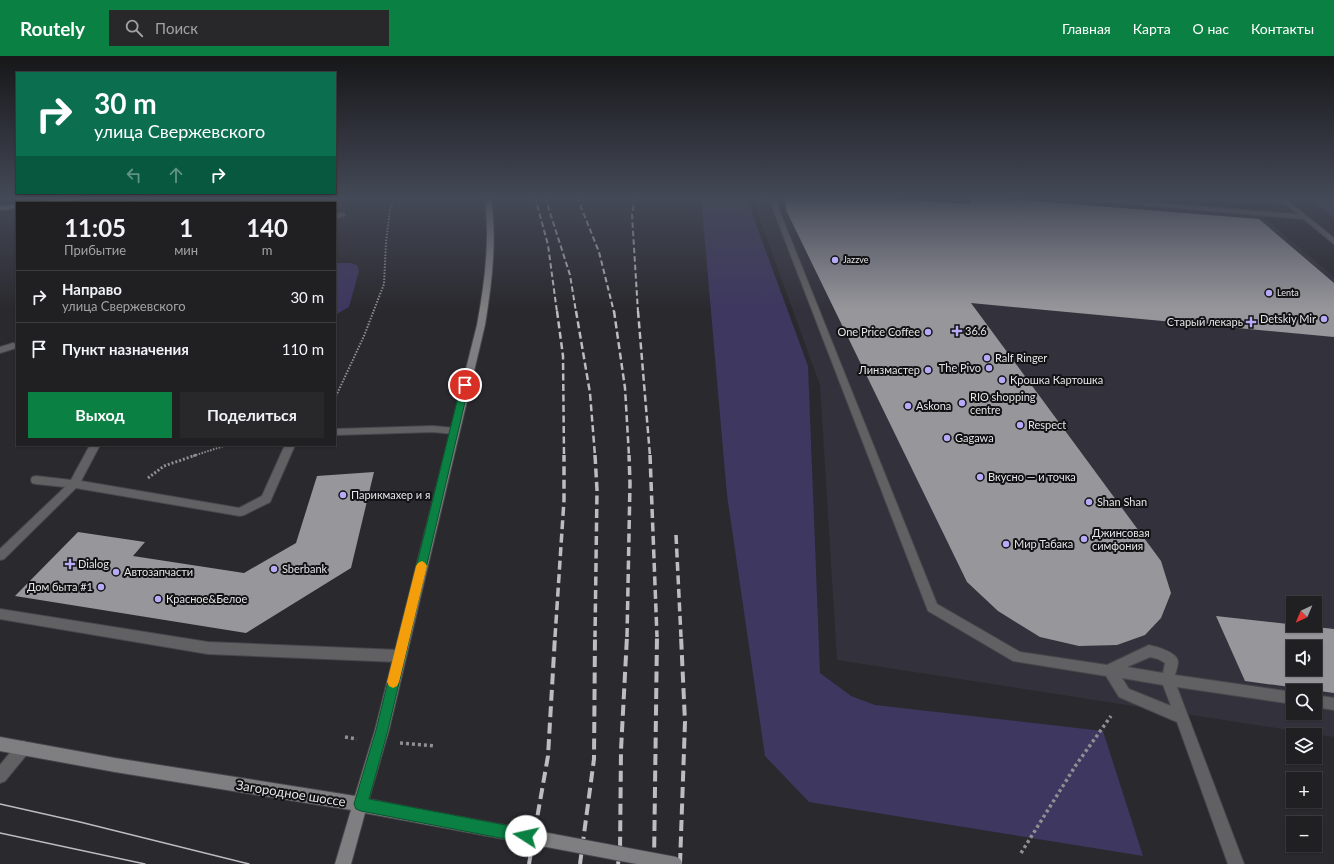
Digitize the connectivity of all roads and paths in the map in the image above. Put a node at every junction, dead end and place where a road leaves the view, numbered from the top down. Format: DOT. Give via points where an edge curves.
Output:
graph roads {
  1 [pos="387,235"];
  2 [pos="492,235"];
  3 [pos="786,235"];
  4 [pos="1325,235"];
  5 [pos="1334,242"];
  6 [pos="13,346"];
  7 [pos="0,350"];
  8 [pos="336,396"];
  9 [pos="454,431"];
  10 [pos="336,432"];
  11 [pos="94,446"];
  12 [pos="224,446"];
  13 [pos="290,446"];
  14 [pos="36,480"];
  15 [pos="146,480"];
  16 [pos="74,484"];
  17 [pos="0,556"];
  18 [pos="0,614"];
  19 [pos="399,656"];
  20 [pos="1109,670"];
  21 [pos="1168,679"];
  22 [pos="1286,697"];
  23 [pos="1322,702"];
  24 [pos="1334,704"];
  25 [pos="1111,716"];
  26 [pos="1181,717"];
  27 [pos="379,741"];
  28 [pos="0,744"];
  29 [pos="436,746"];
  30 [pos="22,748"];
  31 [pos="0,776"];
  32 [pos="361,804"];
  33 [pos="1021,854"];
  34 [pos="343,864"];
  35 [pos="675,864"];
  36 [pos="1236,864"];
  1 -- 8 [label="path" via="384,284 364,336"];
  2 -- 9 [label="street" via="491,270"];
  3 -- 20 [label="street" via="932,607 1018,657"];
  4 -- 5 [label="street"];
  6 -- 7 [label="street"];
  9 -- 10 [label="street" via="433,429"];
  9 -- 19 [label="street"];
  11 -- 16 [label="street"];
  12 -- 15 [label="path" via="164,466"];
  13 -- 16 [label="street" via="266,499 240,512"];
  14 -- 16 [label="street"];
  16 -- 17 [label="street"];
  18 -- 19 [label="street" via="208,648"];
  19 -- 27 [label="street"];
  20 -- 21 [label="street"];
  20 -- 21 [label="street" via="1149,651 1161,654 1172,661"];
  20 -- 26 [label="street" via="1124,694"];
  21 -- 22 [label="street"];
  21 -- 26 [label="street"];
  23 -- 24 [label="street"];
  25 -- 33 [label="path" via="1076,765"];
  26 -- 36 [label="street"];
  27 -- 29 [label="path"];
  27 -- 32 [label="street"];
  28 -- 30 [label="street, Загородное шоссе"];
  30 -- 31 [label="street"];
  30 -- 32 [label="street, Загородное шоссе"];
  32 -- 34 [label="street"];
  32 -- 35 [label="street, Загородное шоссе, bridge"];
}
